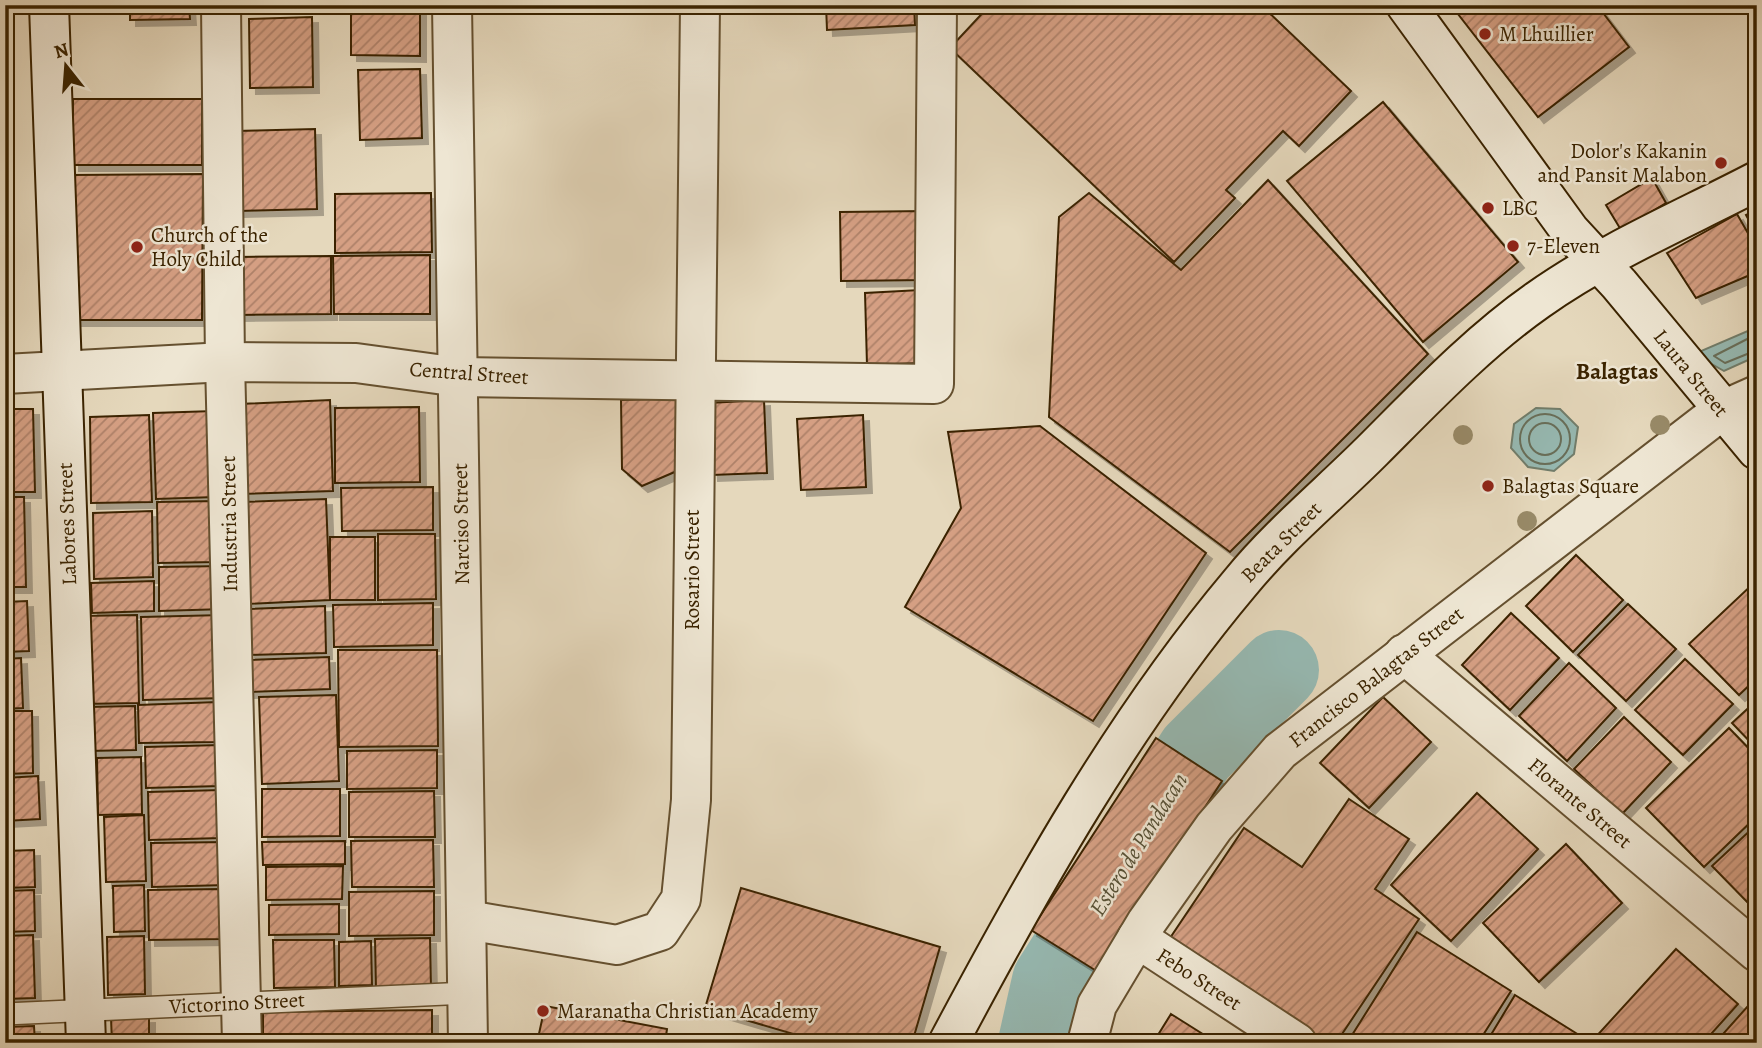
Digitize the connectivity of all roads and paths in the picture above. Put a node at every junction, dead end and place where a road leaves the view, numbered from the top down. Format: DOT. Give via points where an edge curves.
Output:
graph roads {
  1 [pos="49,5"];
  2 [pos="220,5"];
  3 [pos="452,5"];
  4 [pos="700,5"];
  5 [pos="937,5"];
  6 [pos="1406,5"];
  7 [pos="1757,181"];
  8 [pos="1609,273"];
  9 [pos="225,362"];
  10 [pos="61,371"];
  11 [pos="5,374"];
  12 [pos="459,377"];
  13 [pos="694,380"];
  14 [pos="1757,395"];
  15 [pos="1721,411"];
  16 [pos="1757,450"];
  17 [pos="1404,654"];
  18 [pos="467,920"];
  19 [pos="1136,938"];
  20 [pos="1757,952"];
  21 [pos="468,993"];
  22 [pos="241,1002"];
  23 [pos="5,1014"];
  24 [pos="86,1027"];
  25 [pos="242,1043"];
  26 [pos="468,1043"];
  27 [pos="948,1043"];
  28 [pos="1087,1043"];
  29 [pos="1297,1043"];
  1 -- 10 [label="street, Labores Street"];
  2 -- 9 [label="street, Industria Street"];
  3 -- 12 [label="street, Narciso Street"];
  4 -- 13 [label="street, Rosario Street"];
  5 -- 13 [label="street, Central Street" via="934,384"];
  6 -- 8 [label="street, Laura Street" via="1570,231"];
  7 -- 8 [label="street, Beata Street"];
  8 -- 15 [label="street, Laura Street"];
  8 -- 27 [label="street, Beata Street" via="1538,300 1449,375 1241,581 1168,674 1109,763 1013,922"];
  9 -- 10 [label="street, Central Street"];
  9 -- 12 [label="street, Central Street" via="356,363"];
  9 -- 22 [label="street, Industria Street"];
  10 -- 11 [label="street, Central Street"];
  10 -- 24 [label="street, Labores Street"];
  12 -- 13 [label="street, Central Street"];
  12 -- 18 [label="street, Narciso Street"];
  13 -- 18 [label="street, Rosario Street" via="691,800 681,900 660,931 617,945"];
  14 -- 15 [label="street, Francisco Balagtas Street"];
  15 -- 16 [label="street, Laura Street"];
  15 -- 17 [label="street, Francisco Balagtas Street"];
  17 -- 19 [label="street, Francisco Balagtas Street" via="1280,751 1214,827"];
  17 -- 20 [label="street, Florante Street"];
  18 -- 21 [label="street, Narciso Street"];
  19 -- 28 [label="street, Francisco Balagtas Street" via="1097,1005"];
  19 -- 29 [label="street, Febo Street"];
  21 -- 22 [label="lane, Victorino Street"];
  21 -- 26 [label="street, Narciso Street"];
  22 -- 24 [label="lane, Victorino Street"];
  22 -- 25 [label="street, Industria Street"];
  23 -- 24 [label="lane, Victorino Street"];
}
